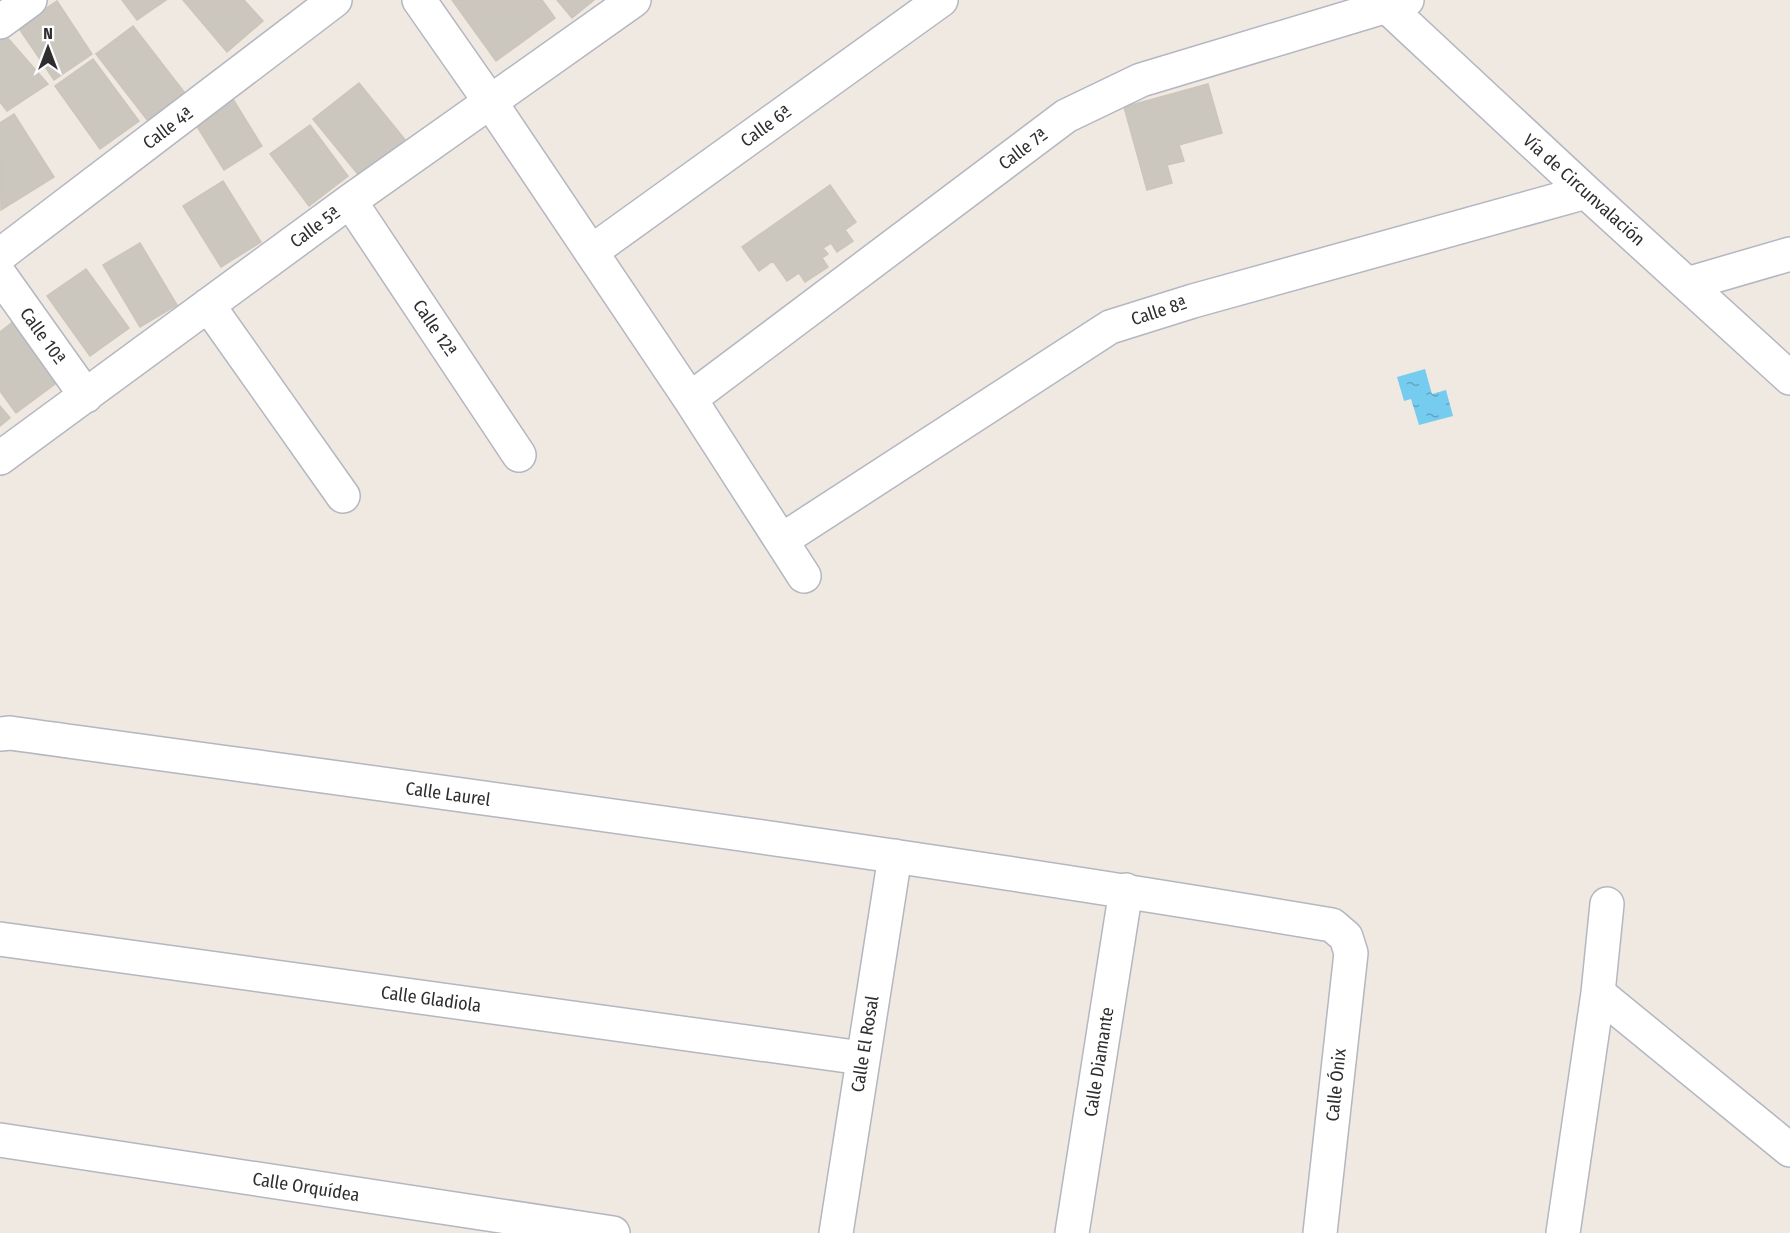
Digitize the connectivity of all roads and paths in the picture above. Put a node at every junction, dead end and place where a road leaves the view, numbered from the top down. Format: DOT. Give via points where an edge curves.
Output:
graph roads {
  1 [pos="30,0"];
  2 [pos="335,0"];
  3 [pos="419,0"];
  4 [pos="634,0"];
  5 [pos="941,0"];
  6 [pos="1391,2"];
  7 [pos="0,22"];
  8 [pos="491,103"];
  9 [pos="1586,192"];
  10 [pos="351,201"];
  11 [pos="591,252"];
  12 [pos="1790,254"];
  13 [pos="0,255"];
  14 [pos="0,275"];
  15 [pos="1687,284"];
  16 [pos="208,305"];
  17 [pos="1790,378"];
  18 [pos="86,396"];
  19 [pos="690,399"];
  20 [pos="519,455"];
  21 [pos="0,458"];
  22 [pos="343,496"];
  23 [pos="782,540"];
  24 [pos="804,576"];
  25 [pos="0,734"];
  26 [pos="895,856"];
  27 [pos="1126,890"];
  28 [pos="1606,904"];
  29 [pos="1346,937"];
  30 [pos="0,939"];
  31 [pos="1599,993"];
  32 [pos="862,1058"];
  33 [pos="0,1140"];
  34 [pos="1790,1150"];
  35 [pos="613,1233"];
  36 [pos="836,1233"];
  37 [pos="1072,1233"];
  38 [pos="1320,1233"];
  39 [pos="1563,1233"];
  1 -- 7 [label="street"];
  2 -- 13 [label="street, Calle 4ª"];
  3 -- 8 [label="street"];
  4 -- 8 [label="street, Calle 5ª"];
  5 -- 11 [label="street, Calle 6ª"];
  6 -- 9 [label="street, Vía de Circunvalación"];
  6 -- 19 [label="street, Calle 7ª" via="1141,80 1066,117"];
  8 -- 10 [label="street, Calle 5ª"];
  8 -- 11 [label="street"];
  9 -- 15 [label="street, Vía de Circunvalación"];
  9 -- 23 [label="street, Calle 8ª" via="1110,327"];
  10 -- 16 [label="street, Calle 5ª"];
  10 -- 20 [label="street, Calle 12ª"];
  11 -- 19 [label="street"];
  12 -- 15 [label="street"];
  14 -- 18 [label="street, Calle 10ª"];
  15 -- 17 [label="street, Vía de Circunvalación"];
  16 -- 18 [label="street, Calle 5ª"];
  16 -- 22 [label="street"];
  18 -- 21 [label="street, Calle 5ª"];
  19 -- 23 [label="street"];
  23 -- 24 [label="street"];
  25 -- 26 [label="street, Calle Laurel"];
  26 -- 27 [label="street, Calle Laurel"];
  26 -- 32 [label="street, Calle El Rosal"];
  27 -- 29 [label="street, Calle Laurel" via="1332,925"];
  27 -- 37 [label="street, Calle Diamante"];
  28 -- 31 [label="street"];
  29 -- 38 [label="street, Calle Ónix" via="1351,954"];
  30 -- 32 [label="street, Calle Gladiola"];
  31 -- 34 [label="street"];
  31 -- 39 [label="street"];
  32 -- 36 [label="street, Calle El Rosal"];
  33 -- 35 [label="street, Calle Orquídea"];
}
